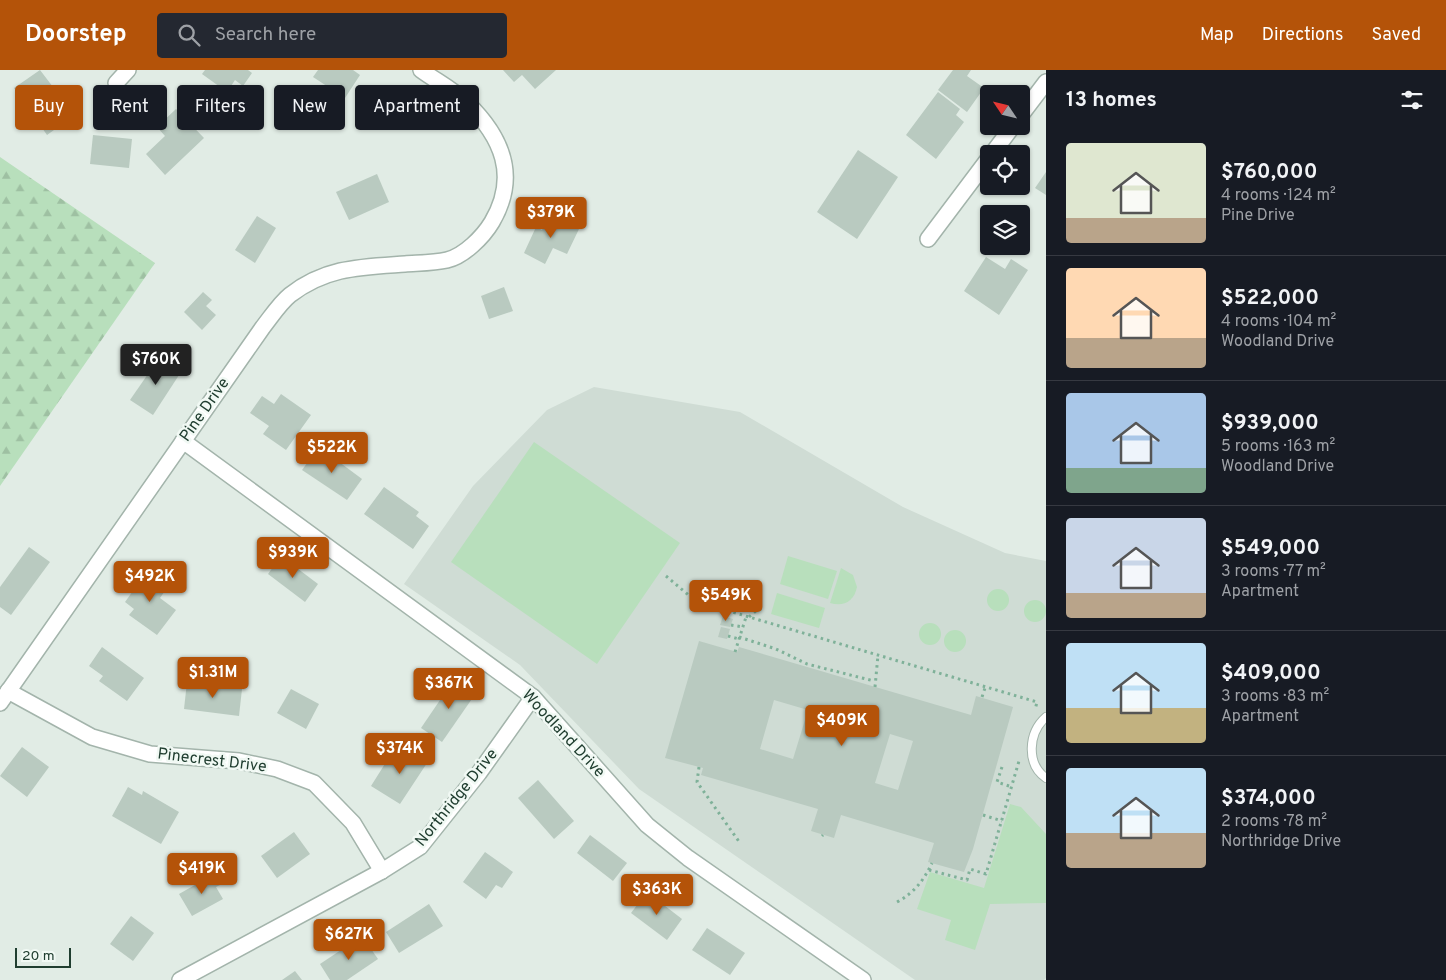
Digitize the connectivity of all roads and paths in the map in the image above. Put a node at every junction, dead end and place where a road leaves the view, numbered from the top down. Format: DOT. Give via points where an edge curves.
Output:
graph roads {
  1 [pos="128,70"];
  2 [pos="421,70"];
  3 [pos="1046,82"];
  4 [pos="116,83"];
  5 [pos="1030,103"];
  6 [pos="980,170"];
  7 [pos="928,240"];
  8 [pos="183,441"];
  9 [pos="666,576"];
  10 [pos="763,609"];
  11 [pos="747,617"];
  12 [pos="731,625"];
  13 [pos="743,627"];
  14 [pos="728,636"];
  15 [pos="739,638"];
  16 [pos="734,652"];
  17 [pos="878,655"];
  18 [pos="874,681"];
  19 [pos="875,687"];
  20 [pos="985,688"];
  21 [pos="4,697"];
  22 [pos="533,697"];
  23 [pos="982,698"];
  24 [pos="1034,712"];
  25 [pos="1046,717"];
  26 [pos="1020,759"];
  27 [pos="699,767"];
  28 [pos="1002,767"];
  29 [pos="1043,776"];
  30 [pos="1012,787"];
  31 [pos="983,815"];
  32 [pos="1002,821"];
  33 [pos="740,843"];
  34 [pos="932,863"];
  35 [pos="929,870"];
  36 [pos="382,871"];
  37 [pos="897,902"];
  38 [pos="180,980"];
  39 [pos="863,980"];
  1 -- 4 [label="street"];
  2 -- 8 [label="street, Pine Drive" via="467,103 498,140 505,166 504,192 488,229 470,247 448,260 360,267 320,275 288,296"];
  3 -- 5 [label="street"];
  6 -- 7 [label="street"];
  8 -- 21 [label="street, Pine Drive"];
  8 -- 22 [label="street, Woodland Drive"];
  9 -- 11 [label="path" via="692,598"];
  10 -- 11 [label="path"];
  11 -- 13 [label="path"];
  11 -- 17 [label="path"];
  12 -- 13 [label="path"];
  13 -- 15 [label="path"];
  14 -- 15 [label="path"];
  15 -- 16 [label="path"];
  15 -- 18 [label="path" via="776,649 807,664"];
  17 -- 18 [label="path"];
  17 -- 20 [label="path"];
  18 -- 19 [label="path"];
  20 -- 23 [label="path"];
  20 -- 24 [label="path" via="1037,702"];
  21 -- 36 [label="street, Pinecrest Drive" via="92,737 150,754 239,760 277,769 314,783 353,823"];
  22 -- 36 [label="street, Northridge Drive" via="479,773 420,847"];
  22 -- 39 [label="street, Woodland Drive" via="647,824 688,858"];
  25 -- 29 [label="lane" via="1033,739 1031,758"];
  26 -- 30 [label="path"];
  27 -- 33 [label="path" via="697,782"];
  28 -- 30 [label="path" via="997,782"];
  30 -- 32 [label="path"];
  31 -- 32 [label="path"];
  32 -- 35 [label="path" via="986,874 970,869 967,880"];
  34 -- 35 [label="path"];
  35 -- 37 [label="path" via="926,878"];
  36 -- 38 [label="street, Northridge Drive"];
}
